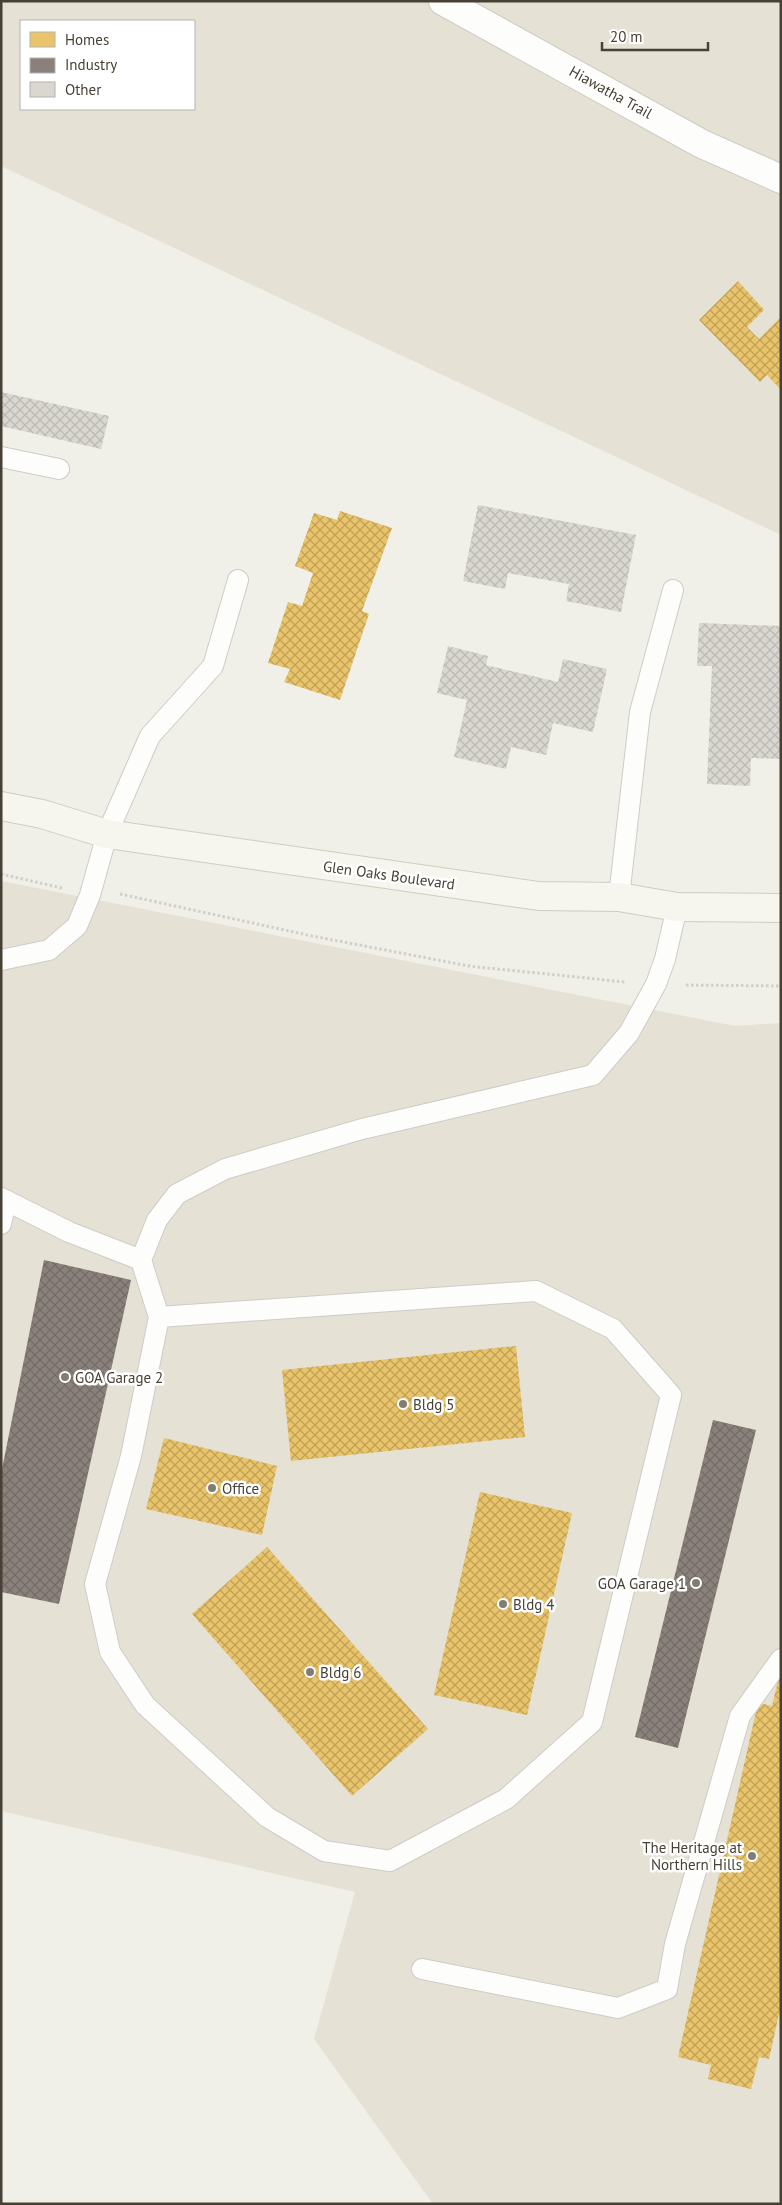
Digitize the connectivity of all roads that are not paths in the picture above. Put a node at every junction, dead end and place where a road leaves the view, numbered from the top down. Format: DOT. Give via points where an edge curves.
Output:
graph roads {
  1 [pos="443,1"];
  2 [pos="781,179"];
  3 [pos="1,457"];
  4 [pos="59,469"];
  5 [pos="238,580"];
  6 [pos="673,590"];
  7 [pos="1,806"];
  8 [pos="107,834"];
  9 [pos="619,897"];
  10 [pos="677,907"];
  11 [pos="781,908"];
  12 [pos="1,960"];
  13 [pos="4,1198"];
  14 [pos="1,1224"];
  15 [pos="141,1260"];
  16 [pos="159,1317"];
  17 [pos="781,1659"];
  18 [pos="422,1969"];
  1 -- 2 [label="street, Hiawatha Trail" via="702,144"];
  3 -- 4 [label="lane"];
  5 -- 8 [label="lane" via="213,666 150,736"];
  6 -- 9 [label="lane" via="640,712"];
  7 -- 8 [label="main road, Glen Oaks Boulevard" via="42,814"];
  8 -- 9 [label="main road, Glen Oaks Boulevard" via="539,896"];
  8 -- 12 [label="lane" via="90,895 77,926 49,950"];
  9 -- 10 [label="main road, Glen Oaks Boulevard"];
  10 -- 11 [label="main road, Glen Oaks Boulevard"];
  10 -- 15 [label="lane" via="656,984 629,1033 593,1075 362,1129 226,1169 177,1194 157,1220"];
  13 -- 14 [label="lane"];
  13 -- 15 [label="lane" via="69,1232"];
  15 -- 16 [label="lane"];
  16 -- 16 [label="lane" via="131,1456 96,1584 110,1652 145,1705 267,1816 324,1851 390,1861 506,1799 592,1722 671,1395 613,1329 536,1291"];
  17 -- 18 [label="lane" via="740,1716 675,1944 667,1989 618,2008"];
}
